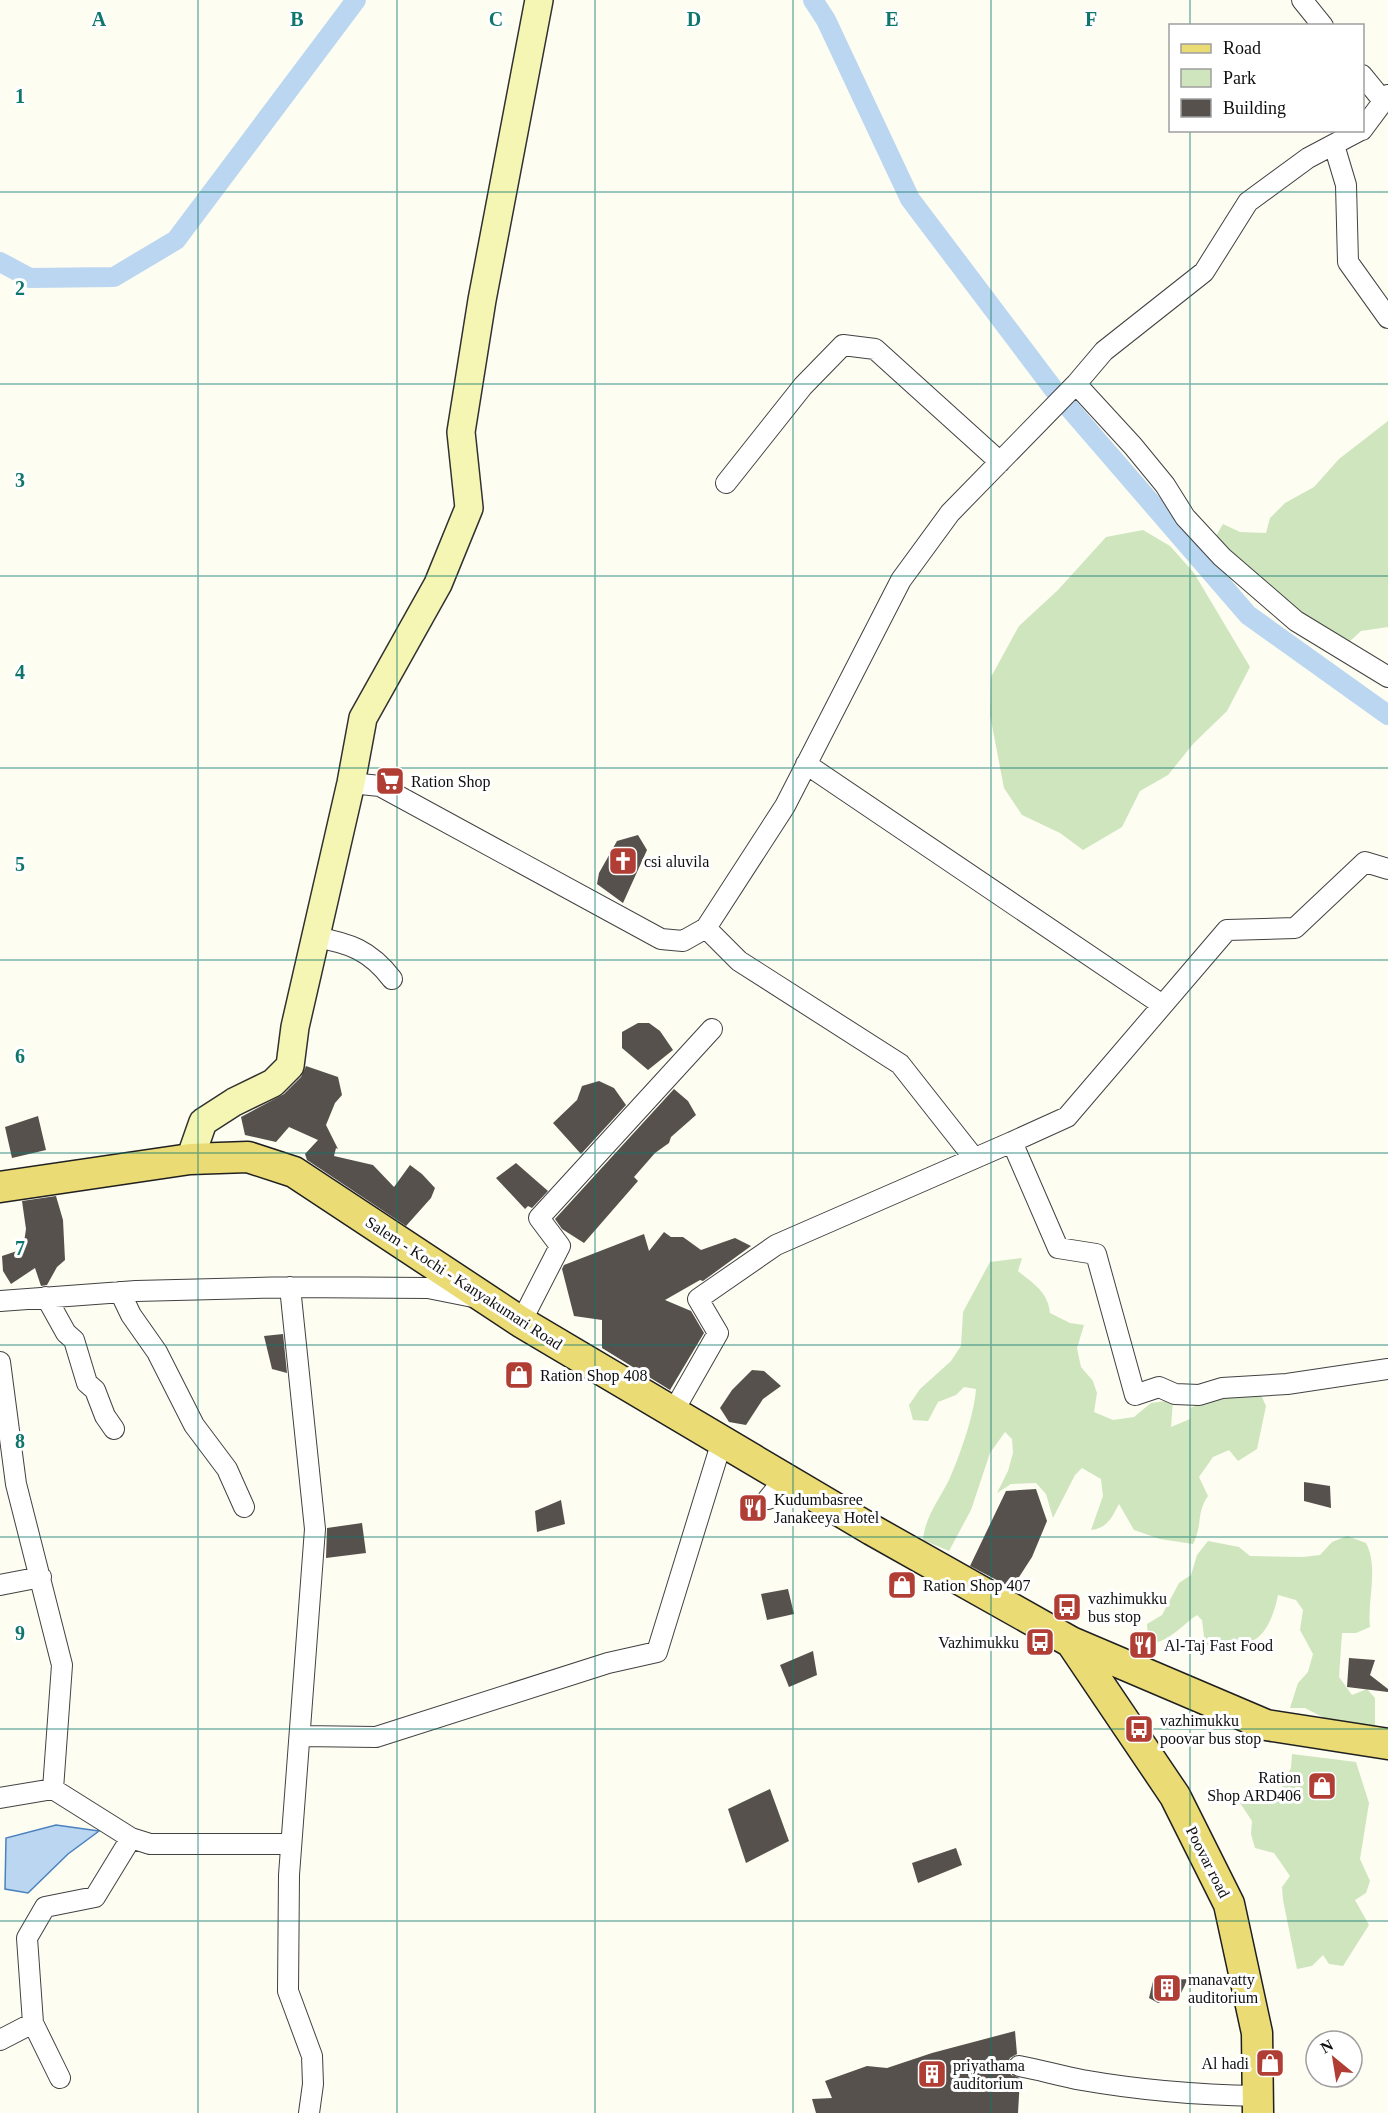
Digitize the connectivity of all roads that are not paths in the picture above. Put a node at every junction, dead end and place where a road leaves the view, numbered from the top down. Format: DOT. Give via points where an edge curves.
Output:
graph roads {
  1 [pos="539,0"];
  2 [pos="1302,0"];
  3 [pos="1321,24"];
  4 [pos="1364,77"];
  5 [pos="1386,98"];
  6 [pos="1364,127"];
  7 [pos="1358,132"];
  8 [pos="1334,145"];
  9 [pos="1388,318"];
  10 [pos="1077,384"];
  11 [pos="1000,462"];
  12 [pos="726,483"];
  13 [pos="1388,677"];
  14 [pos="806,764"];
  15 [pos="351,783"];
  16 [pos="1388,869"];
  17 [pos="706,928"];
  18 [pos="315,937"];
  19 [pos="392,979"];
  20 [pos="1161,1004"];
  21 [pos="712,1029"];
  22 [pos="1012,1142"];
  23 [pos="974,1158"];
  24 [pos="190,1159"];
  25 [pos="1,1182"];
  26 [pos="290,1287"];
  27 [pos="120,1292"];
  28 [pos="46,1297"];
  29 [pos="485,1299"];
  30 [pos="0,1301"];
  31 [pos="521,1322"];
  32 [pos="0,1362"];
  33 [pos="1388,1369"];
  34 [pos="674,1412"];
  35 [pos="114,1429"];
  36 [pos="722,1441"];
  37 [pos="5,1451"];
  38 [pos="244,1507"];
  39 [pos="42,1577"];
  40 [pos="0,1585"];
  41 [pos="1071,1642"];
  42 [pos="301,1736"];
  43 [pos="1388,1744"];
  44 [pos="53,1789"];
  45 [pos="0,1798"];
  46 [pos="131,1838"];
  47 [pos="291,1844"];
  48 [pos="33,2023"];
  49 [pos="0,2040"];
  50 [pos="1019,2066"];
  51 [pos="60,2078"];
  52 [pos="1258,2104"];
  53 [pos="309,2113"];
  1 -- 15 [label="street" via="461,432 469,508 438,584 363,718"];
  2 -- 3 [label="street"];
  4 -- 5 [label="street"];
  5 -- 6 [label="street"];
  7 -- 8 [label="street"];
  8 -- 9 [label="street" via="1346,185 1348,262"];
  8 -- 10 [label="street" via="1308,158 1248,202 1204,272 1104,351"];
  10 -- 11 [label="street"];
  10 -- 13 [label="street" via="1133,446 1185,517 1222,557 1296,621"];
  11 -- 12 [label="street" via="875,349 843,345 803,386"];
  11 -- 14 [label="street" via="950,513 901,580"];
  14 -- 17 [label="street" via="785,806"];
  14 -- 20 [label="street"];
  15 -- 17 [label="street" via="380,786 661,939 683,941"];
  15 -- 18 [label="street"];
  16 -- 20 [label="street" via="1365,862 1295,928 1227,930"];
  17 -- 23 [label="street" via="739,961 900,1064"];
  18 -- 19 [label="street" via="347,942 381,964"];
  18 -- 24 [label="street" via="290,1066 273,1083 202,1122"];
  20 -- 22 [label="street" via="1066,1117"];
  21 -- 31 [label="street" via="539,1218 560,1246"];
  22 -- 23 [label="street"];
  22 -- 33 [label="street" via="1058,1248 1096,1254 1135,1395 1159,1387 1175,1394 1199,1395 1222,1388 1287,1384"];
  23 -- 34 [label="street" via="776,1245 698,1299 718,1333"];
  24 -- 25 [label="main road, Salem - Kochi - Kanyakumari Road"];
  24 -- 29 [label="main road, Salem - Kochi - Kanyakumari Road" via="248,1158 294,1172"];
  26 -- 27 [label="street"];
  26 -- 29 [label="street" via="428,1288"];
  26 -- 42 [label="street" via="315,1529"];
  27 -- 28 [label="street"];
  27 -- 38 [label="street" via="157,1352 194,1425 227,1469"];
  28 -- 30 [label="street"];
  28 -- 35 [label="street" via="74,1340 87,1383 95,1390"];
  29 -- 31 [label="main road, Salem - Kochi - Kanyakumari Road"];
  31 -- 34 [label="main road, Salem - Kochi - Kanyakumari Road"];
  32 -- 37 [label="street"];
  34 -- 36 [label="main road, Salem - Kochi - Kanyakumari Road"];
  36 -- 41 [label="main road, Salem - Kochi - Kanyakumari Road" via="776,1489"];
  36 -- 42 [label="street" via="657,1652 608,1663 376,1737"];
  37 -- 39 [label="street"];
  39 -- 40 [label="street"];
  39 -- 44 [label="street" via="62,1665"];
  41 -- 43 [label="main road, Salem - Kochi - Kanyakumari Road" via="1266,1725"];
  41 -- 52 [label="main road, Poovar road" via="1175,1796 1229,1904 1257,2032"];
  42 -- 47 [label="street"];
  44 -- 45 [label="street"];
  44 -- 46 [label="street"];
  46 -- 47 [label="street" via="150,1844"];
  46 -- 48 [label="street" via="95,1897 45,1907 39,1915 27,1938"];
  47 -- 53 [label="street" via="288,1991 312,2056"];
  48 -- 49 [label="street"];
  48 -- 51 [label="street"];
  50 -- 52 [label="street" via="1082,2080 1224,2096"];
}
